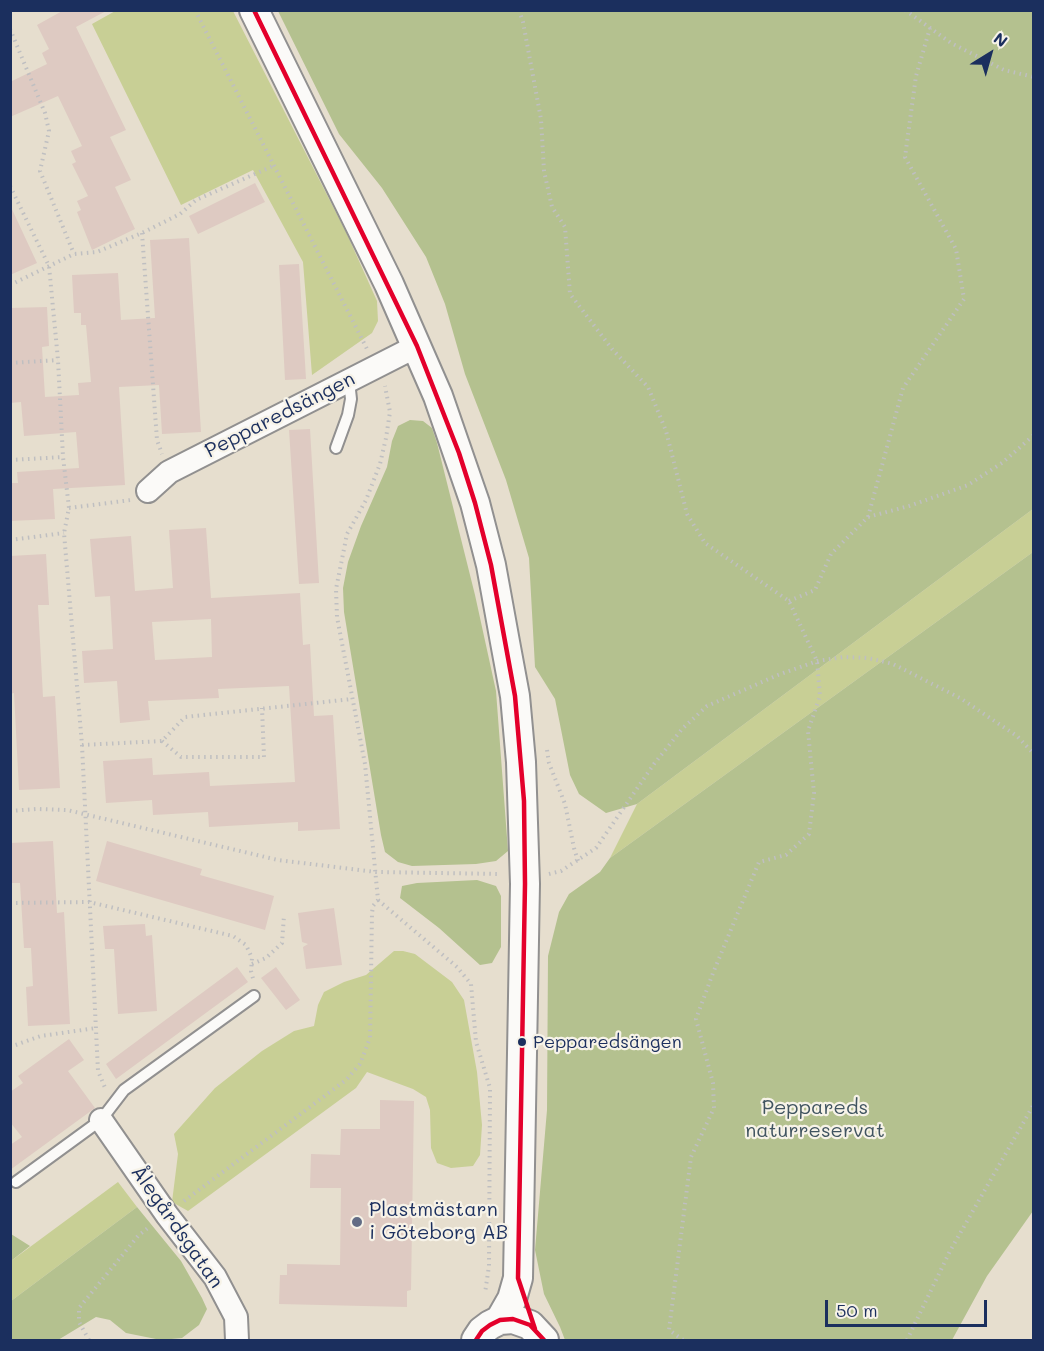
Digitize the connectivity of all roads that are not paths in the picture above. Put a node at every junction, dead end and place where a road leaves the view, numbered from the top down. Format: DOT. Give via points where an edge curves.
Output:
graph roads {
  1 [pos="254,10"];
  2 [pos="417,346"];
  3 [pos="349,381"];
  4 [pos="336,448"];
  5 [pos="148,492"];
  6 [pos="254,996"];
  7 [pos="107,1112"];
  8 [pos="16,1182"];
  9 [pos="518,1278"];
  10 [pos="500,1320"];
  11 [pos="539,1335"];
  12 [pos="475,1340"];
  13 [pos="237,1341"];
  1 -- 2 [label="street"];
  2 -- 3 [label="street, Pepparedsängen"];
  2 -- 9 [label="street" via="475,503 515,696 524,801 525,884"];
  3 -- 4 [label="lane" via="348,415"];
  3 -- 5 [label="street, Pepparedsängen" via="169,472"];
  6 -- 7 [label="lane" via="124,1090"];
  7 -- 8 [label="lane"];
  7 -- 13 [label="street, Ålegårdsgatan" via="166,1215 215,1277 236,1317"];
  9 -- 10 [label="street"];
  9 -- 11 [label="street"];
  10 -- 11 [label="street" via="519,1320"];
  10 -- 12 [label="street"];
}
